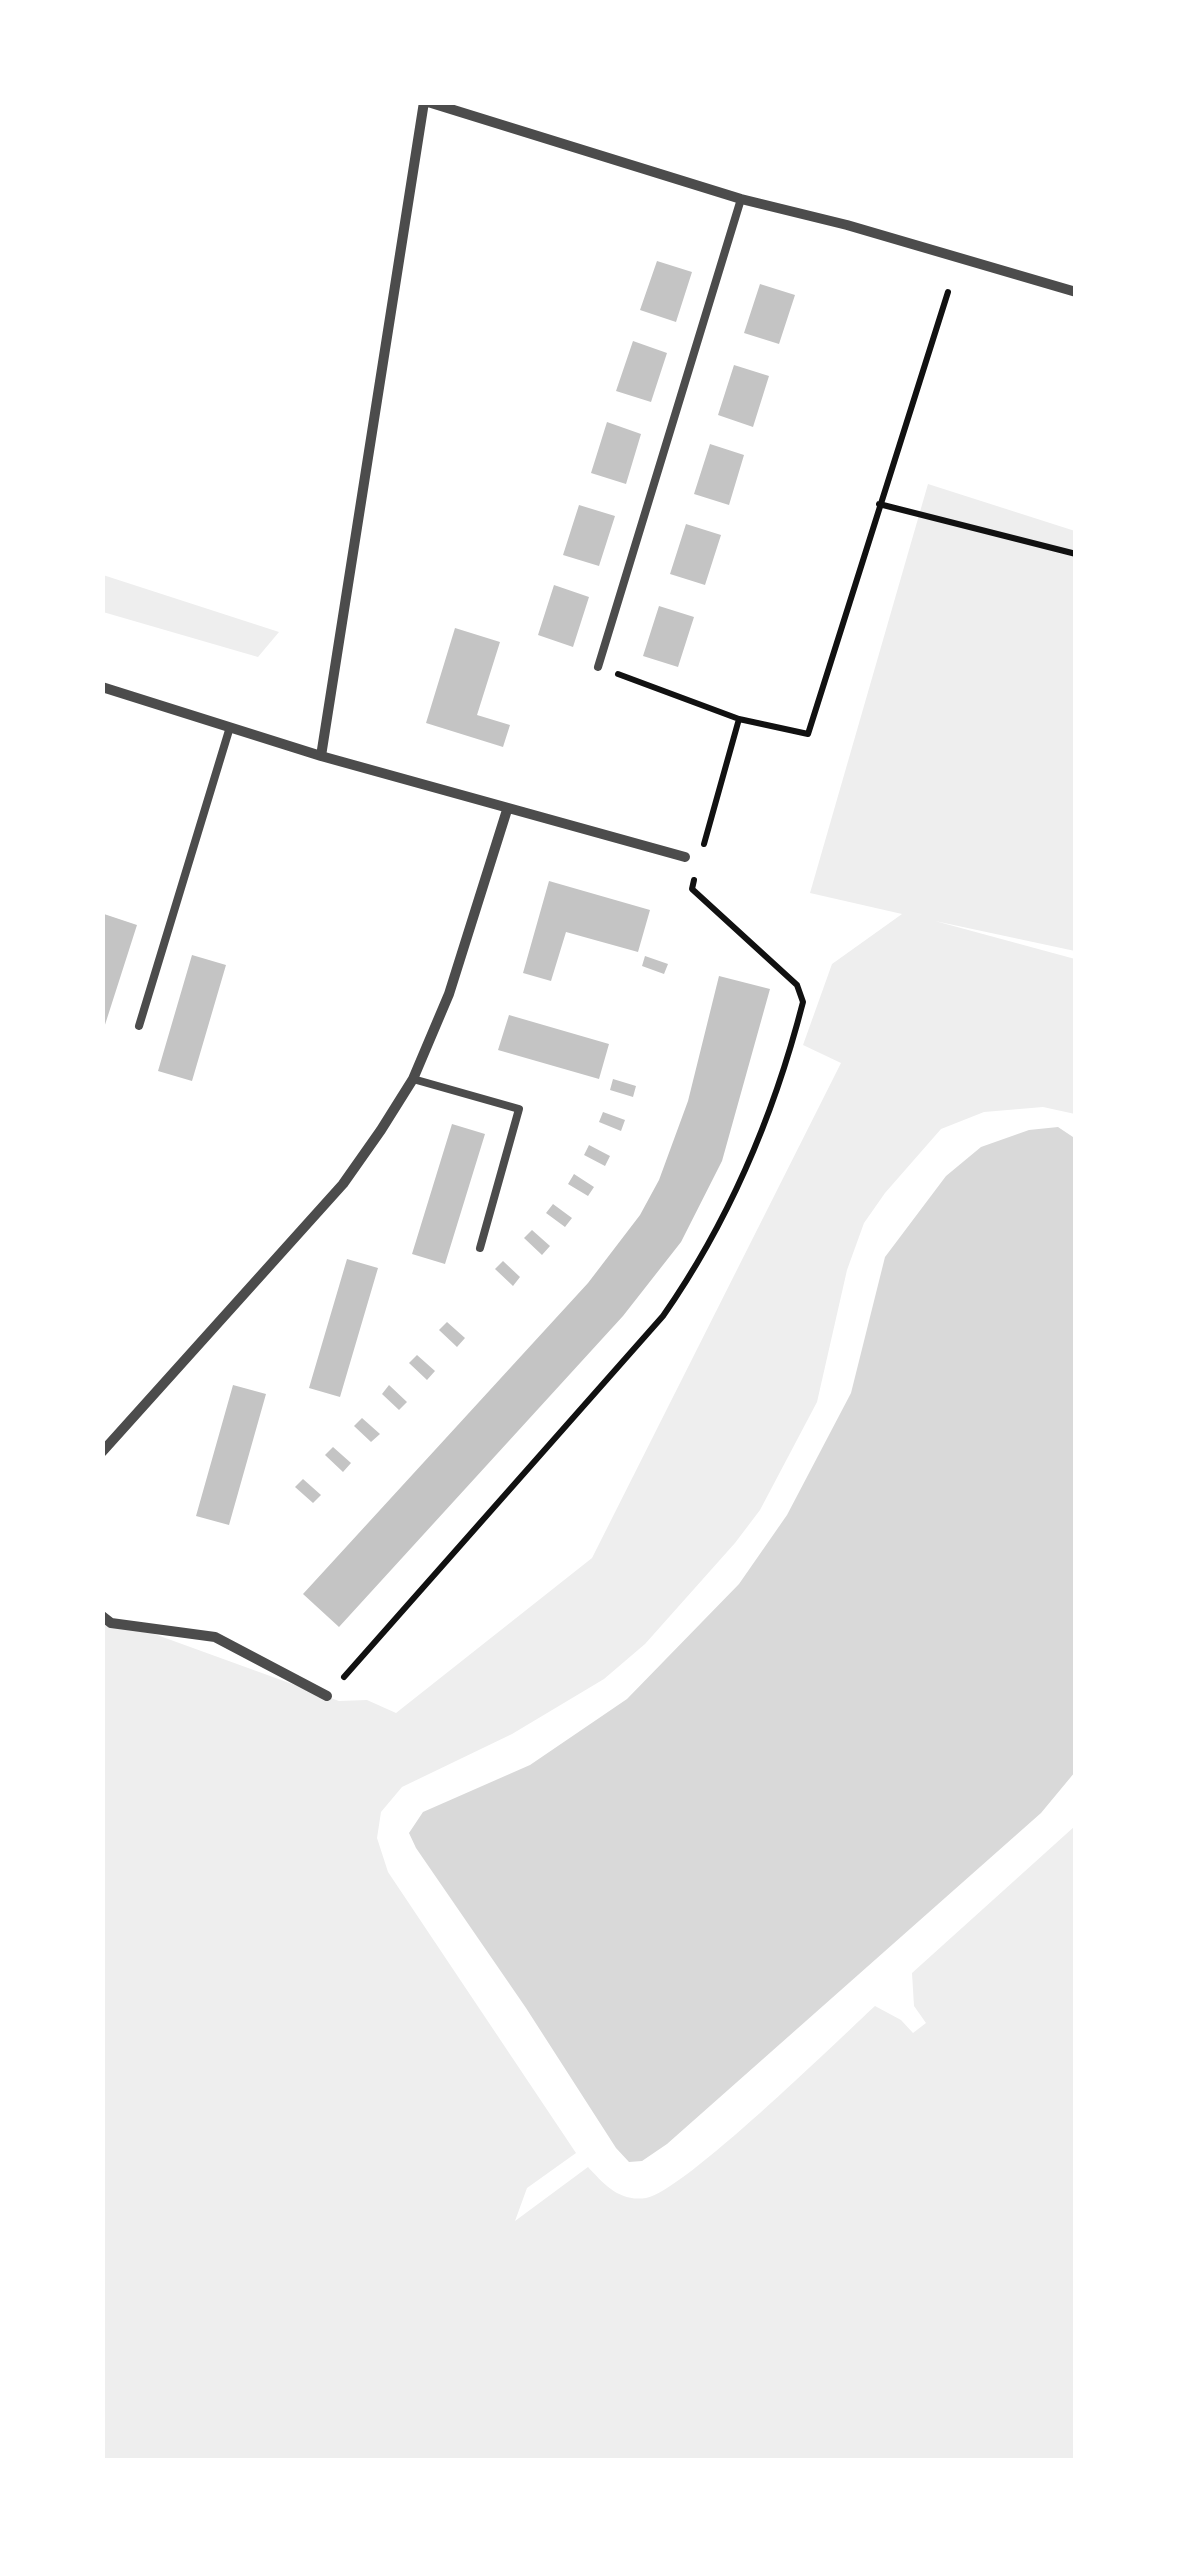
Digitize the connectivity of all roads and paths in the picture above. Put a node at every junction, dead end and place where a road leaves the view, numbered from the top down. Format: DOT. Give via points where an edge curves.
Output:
graph roads {
  1 [pos="426,102"];
  2 [pos="742,199"];
  3 [pos="948,292"];
  4 [pos="1076,292"];
  5 [pos="879,504"];
  6 [pos="1076,554"];
  7 [pos="598,667"];
  8 [pos="102,687"];
  9 [pos="739,718"];
  10 [pos="230,727"];
  11 [pos="321,756"];
  12 [pos="507,810"];
  13 [pos="702,851"];
  14 [pos="685,858"];
  15 [pos="697,870"];
  16 [pos="139,1026"];
  17 [pos="413,1079"];
  18 [pos="480,1248"];
  19 [pos="102,1452"];
  20 [pos="102,1616"];
  21 [pos="327,1696"];
  1 -- 2 [label="street"];
  1 -- 11 [label="street"];
  2 -- 4 [label="street"];
  2 -- 7 [label="lane"];
  3 -- 5 [label="path"];
  5 -- 6 [label="path"];
  5 -- 9 [label="path" via="808,734"];
  7 -- 9 [label="path"];
  8 -- 10 [label="street"];
  9 -- 13 [label="path"];
  10 -- 11 [label="street"];
  10 -- 16 [label="lane"];
  11 -- 12 [label="street"];
  12 -- 14 [label="street"];
  12 -- 17 [label="street" via="450,994"];
  15 -- 21 [label="path" via="692,889 798,985 803,1002 763,1130 732,1202 663,1316"];
  17 -- 18 [label="lane" via="519,1109"];
  17 -- 19 [label="street" via="343,1184"];
  20 -- 21 [label="street" via="110,1623 215,1637"];
}
